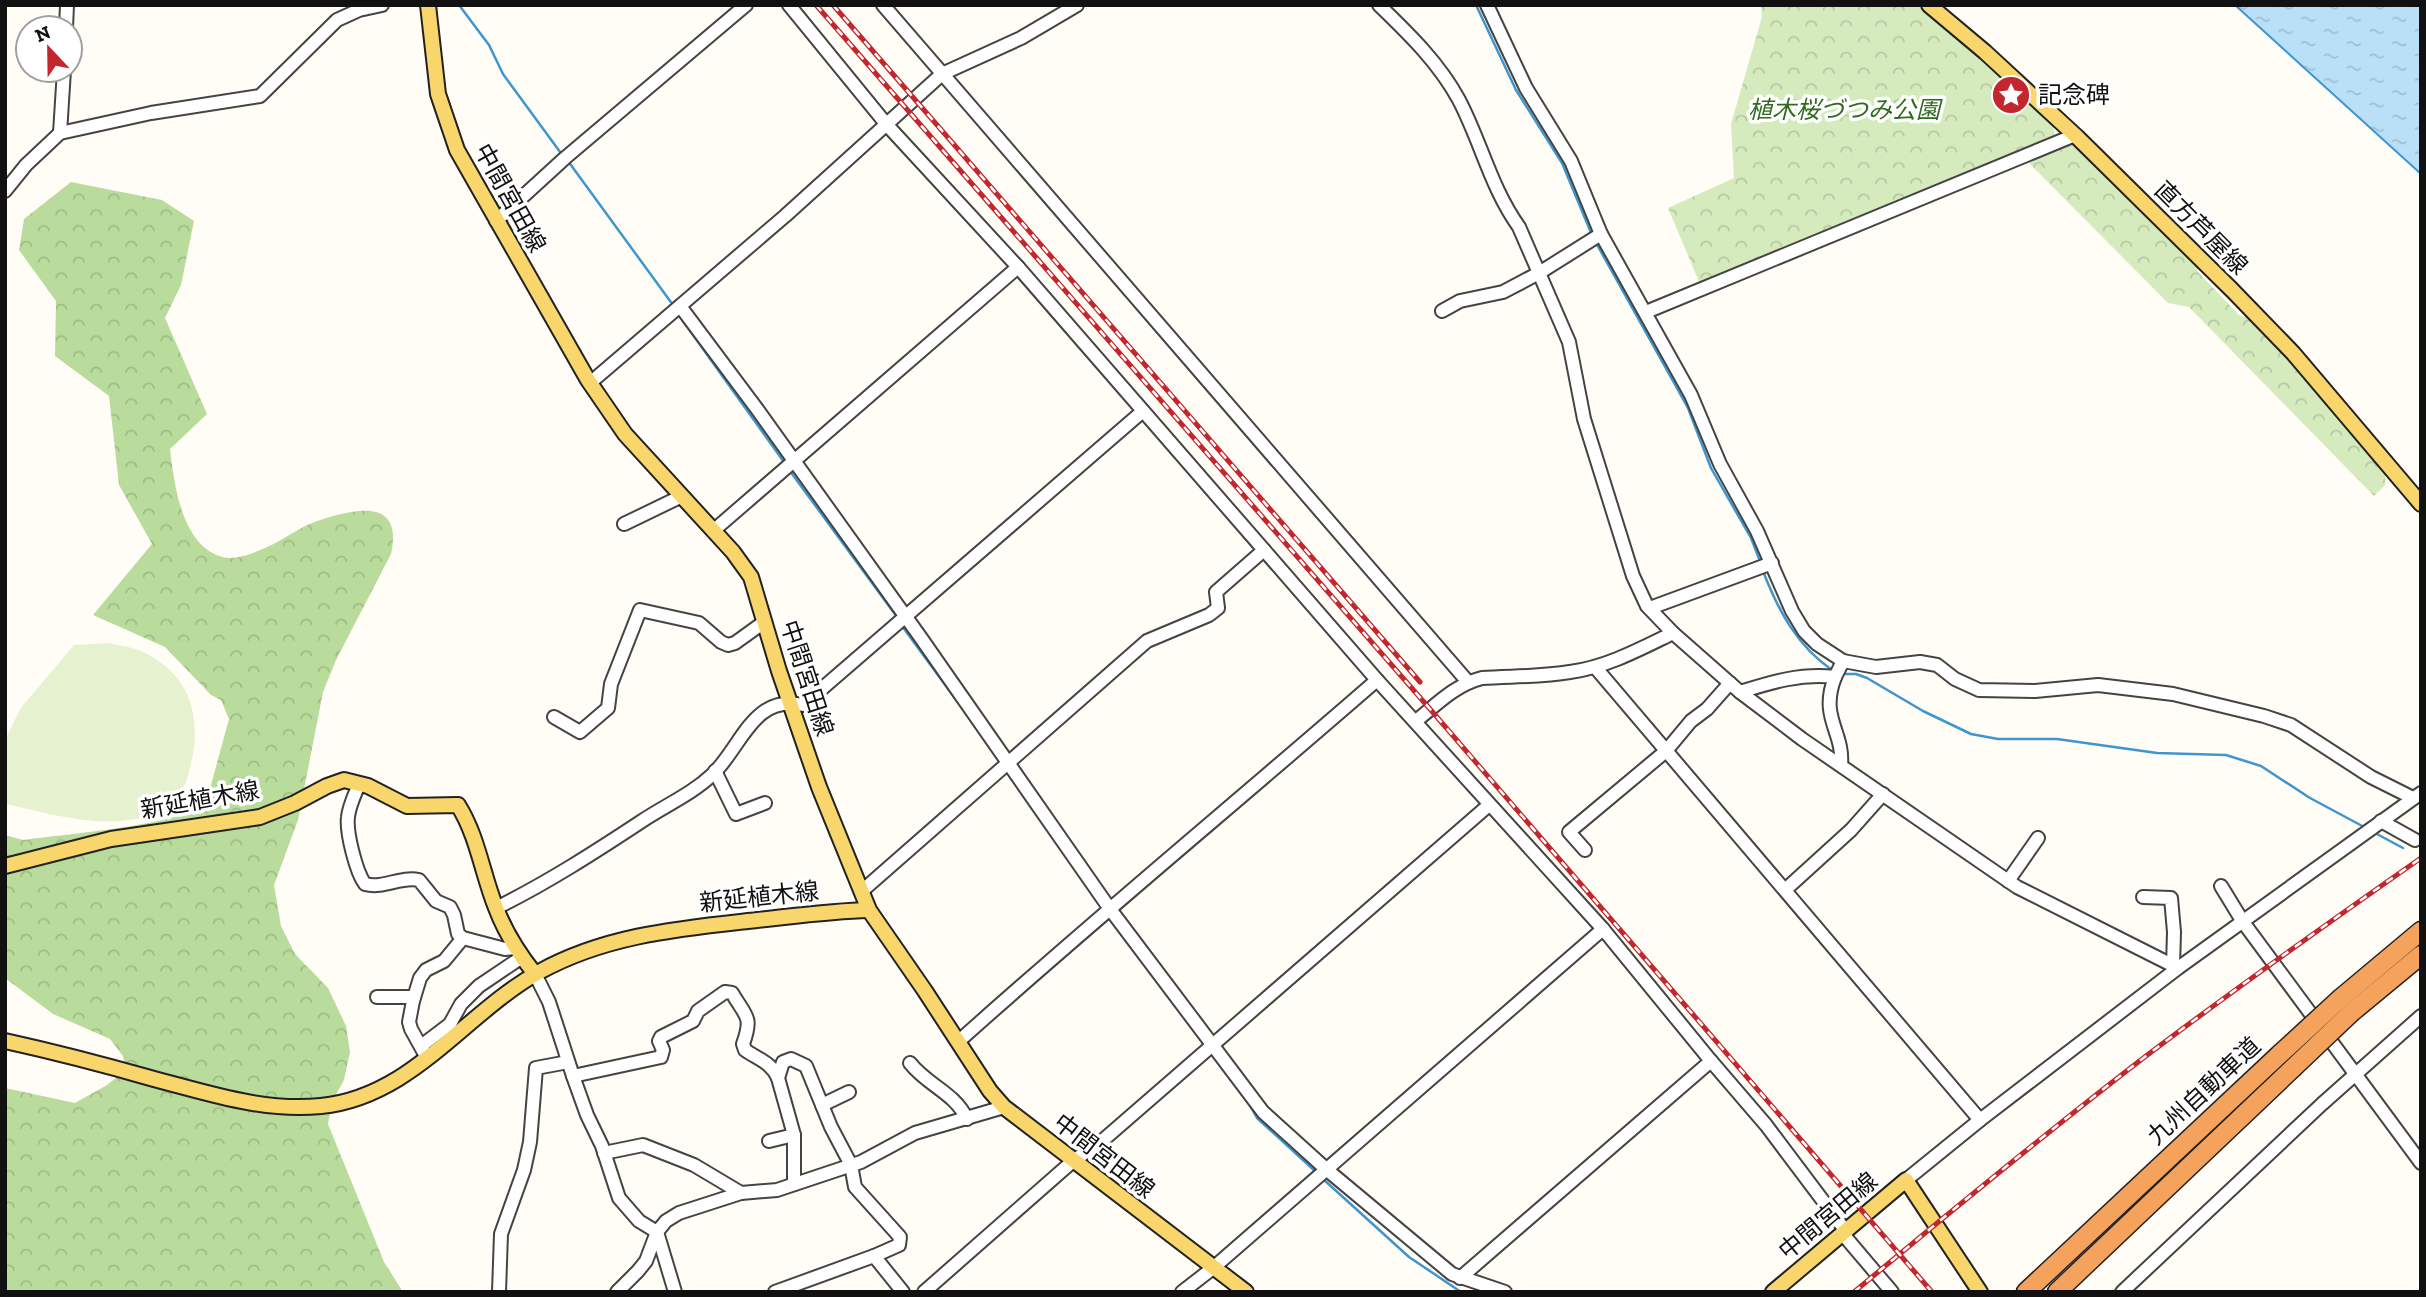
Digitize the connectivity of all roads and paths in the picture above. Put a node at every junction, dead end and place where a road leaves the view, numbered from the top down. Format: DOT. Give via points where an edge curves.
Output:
graph roads {
  1 [pos="382,5"];
  2 [pos="428,5"];
  3 [pos="746,5"];
  4 [pos="789,5"];
  5 [pos="883,5"];
  6 [pos="1077,5"];
  7 [pos="1379,5"];
  8 [pos="1487,5"];
  9 [pos="1928,5"];
  10 [pos="943,74"];
  11 [pos="63,84"];
  12 [pos="887,125"];
  13 [pos="60,133"];
  14 [pos="2075,135"];
  15 [pos="5,191"];
  16 [pos="496,221"];
  17 [pos="1601,233"];
  18 [pos="1018,267"];
  19 [pos="1539,273"];
  20 [pos="680,306"];
  21 [pos="1442,311"];
  22 [pos="1646,312"];
  23 [pos="590,383"];
  24 [pos="1143,411"];
  25 [pos="793,461"];
  26 [pos="682,496"];
  27 [pos="2421,504"];
  28 [pos="624,524"];
  29 [pos="713,531"];
  30 [pos="1264,550"];
  31 [pos="1772,562"];
  32 [pos="1650,608"];
  33 [pos="905,617"];
  34 [pos="764,622"];
  35 [pos="1673,633"];
  36 [pos="1843,662"];
  37 [pos="1595,667"];
  38 [pos="1835,677"];
  39 [pos="1377,680"];
  40 [pos="1468,682"];
  41 [pos="1730,683"];
  42 [pos="1741,692"];
  43 [pos="790,702"];
  44 [pos="554,717"];
  45 [pos="1416,721"];
  46 [pos="1666,751"];
  47 [pos="1009,764"];
  48 [pos="1841,765"];
  49 [pos="715,771"];
  50 [pos="359,784"];
  51 [pos="1883,794"];
  52 [pos="2417,795"];
  53 [pos="765,803"];
  54 [pos="1489,805"];
  55 [pos="2379,822"];
  56 [pos="2038,838"];
  57 [pos="2415,840"];
  58 [pos="1584,850"];
  59 [pos="5,866"];
  60 [pos="2008,881"];
  61 [pos="2221,887"];
  62 [pos="862,891"];
  63 [pos="1785,891"];
  64 [pos="2144,897"];
  65 [pos="496,908"];
  66 [pos="1110,909"];
  67 [pos="869,910"];
  68 [pos="2243,922"];
  69 [pos="1603,929"];
  70 [pos="2421,931"];
  71 [pos="463,938"];
  72 [pos="519,952"];
  73 [pos="2421,955"];
  74 [pos="2176,967"];
  75 [pos="536,974"];
  76 [pos="414,997"];
  77 [pos="377,998"];
  78 [pos="2346,1005"];
  79 [pos="2421,1016"];
  80 [pos="5,1041"];
  81 [pos="959,1041"];
  82 [pos="1211,1045"];
  83 [pos="424,1052"];
  84 [pos="1711,1061"];
  85 [pos="568,1062"];
  86 [pos="910,1063"];
  87 [pos="2354,1074"];
  88 [pos="573,1076"];
  89 [pos="778,1078"];
  90 [pos="849,1092"];
  91 [pos="822,1105"];
  92 [pos="1004,1107"];
  93 [pos="967,1119"];
  94 [pos="1980,1119"];
  95 [pos="794,1135"];
  96 [pos="769,1141"];
  97 [pos="604,1153"];
  98 [pos="1073,1161"];
  99 [pos="2421,1163"];
  100 [pos="851,1165"];
  101 [pos="1326,1169"];
  102 [pos="1906,1180"];
  103 [pos="794,1184"];
  104 [pos="741,1193"];
  105 [pos="656,1232"];
  106 [pos="1844,1232"];
  107 [pos="874,1255"];
  108 [pos="1213,1268"];
  109 [pos="1460,1278"];
  110 [pos="499,1292"];
  111 [pos="617,1292"];
  112 [pos="674,1292"];
  113 [pos="775,1292"];
  114 [pos="902,1292"];
  115 [pos="924,1292"];
  116 [pos="1182,1292"];
  117 [pos="1246,1292"];
  118 [pos="1505,1292"];
  119 [pos="1773,1292"];
  120 [pos="1892,1292"];
  121 [pos="1979,1292"];
  122 [pos="2026,1292"];
  123 [pos="2057,1292"];
  124 [pos="2122,1292"];
  1 -- 13 [label="street" via="337,20 260,96"];
  2 -- 16 [label="main road, 中間宮田線" via="434,67 446,121"];
  3 -- 16 [label="street"];
  4 -- 12 [label="street"];
  5 -- 10 [label="street"];
  6 -- 10 [label="street" via="1021,38"];
  7 -- 19 [label="street" via="1416,41 1460,101 1497,191"];
  8 -- 17 [label="street" via="1526,89 1571,161"];
  9 -- 14 [label="main road, 直方芦屋線"];
  10 -- 12 [label="street"];
  10 -- 40 [label="street"];
  11 -- 13 [label="street"];
  12 -- 18 [label="street"];
  12 -- 20 [label="street"];
  13 -- 15 [label="street"];
  14 -- 22 [label="street"];
  14 -- 27 [label="main road, 直方芦屋線" via="2293,353"];
  16 -- 23 [label="main road, 中間宮田線"];
  17 -- 19 [label="street"];
  17 -- 22 [label="street"];
  18 -- 24 [label="street"];
  18 -- 25 [label="street"];
  19 -- 21 [label="street" via="1503,292 1460,301"];
  19 -- 32 [label="street" via="1569,342 1584,419 1633,576"];
  20 -- 23 [label="street"];
  20 -- 25 [label="street"];
  22 -- 31 [label="street"];
  23 -- 26 [label="main road, 中間宮田線" via="625,434"];
  24 -- 30 [label="street"];
  24 -- 33 [label="street"];
  25 -- 29 [label="street"];
  25 -- 33 [label="street"];
  26 -- 28 [label="street"];
  26 -- 29 [label="main road, 中間宮田線"];
  29 -- 34 [label="main road, 中間宮田線" via="751,577"];
  30 -- 39 [label="street"];
  30 -- 47 [label="street" via="1216,592 1217,608 1209,615 1147,641"];
  31 -- 32 [label="street"];
  31 -- 36 [label="street" via="1804,631"];
  32 -- 35 [label="street"];
  33 -- 43 [label="street" via="803,705"];
  33 -- 47 [label="street"];
  34 -- 43 [label="main road, 中間宮田線"];
  34 -- 44 [label="street" via="728,645 699,623 640,610 611,684 608,708 580,732"];
  35 -- 37 [label="street"];
  35 -- 41 [label="street"];
  36 -- 38 [label="street"];
  36 -- 52 [label="street" via="1876,667 1920,662 1937,665 1979,690 2098,685 2173,694 2291,725 2371,777"];
  37 -- 40 [label="street"];
  37 -- 46 [label="street"];
  38 -- 42 [label="street" via="1788,678"];
  38 -- 48 [label="street" via="1828,694 1829,709"];
  39 -- 45 [label="street"];
  39 -- 66 [label="street"];
  40 -- 45 [label="street"];
  41 -- 42 [label="street"];
  41 -- 46 [label="street"];
  42 -- 48 [label="street"];
  43 -- 49 [label="street" via="755,718"];
  43 -- 62 [label="main road, 中間宮田線"];
  45 -- 54 [label="street"];
  46 -- 58 [label="street" via="1569,832"];
  46 -- 63 [label="street"];
  47 -- 62 [label="street"];
  47 -- 66 [label="street"];
  48 -- 51 [label="street"];
  49 -- 53 [label="street" via="736,814"];
  49 -- 65 [label="street" via="697,788 604,848"];
  50 -- 59 [label="main road, 新延植木線" via="344,780 260,817 111,839"];
  50 -- 65 [label="main road, 新延植木線" via="407,806 458,805 471,825"];
  50 -- 71 [label="street" via="348,817 360,878 373,886 419,880 436,901 450,907"];
  51 -- 60 [label="street"];
  51 -- 63 [label="street"];
  52 -- 55 [label="street"];
  54 -- 69 [label="street"];
  54 -- 82 [label="street"];
  55 -- 57 [label="street"];
  55 -- 68 [label="street"];
  56 -- 60 [label="street"];
  60 -- 74 [label="street"];
  61 -- 68 [label="street"];
  62 -- 67 [label="main road, 中間宮田線"];
  63 -- 94 [label="street"];
  64 -- 74 [label="street" via="2171,898"];
  65 -- 72 [label="main road, 新延植木線"];
  66 -- 81 [label="street"];
  66 -- 82 [label="street"];
  67 -- 75 [label="main road, 新延植木線" via="673,928 595,947"];
  67 -- 81 [label="main road, 中間宮田線"];
  68 -- 74 [label="street"];
  68 -- 87 [label="street"];
  69 -- 84 [label="street"];
  69 -- 101 [label="street"];
  70 -- 78 [label="highway, 九州自動車道"];
  71 -- 72 [label="street"];
  71 -- 76 [label="street" via="444,961 426,970"];
  72 -- 75 [label="main road, 新延植木線"];
  72 -- 83 [label="street" via="461,1004"];
  73 -- 78 [label="highway, 九州自動車道"];
  74 -- 94 [label="street"];
  75 -- 83 [label="main road, 新延植木線"];
  75 -- 85 [label="street"];
  76 -- 77 [label="street"];
  76 -- 83 [label="street" via="409,1022"];
  78 -- 122 [label="highway, 九州自動車道, bridge" via="2280,1054"];
  78 -- 123 [label="highway, 九州自動車道, bridge" via="2292,1068"];
  79 -- 87 [label="street"];
  80 -- 83 [label="main road, 新延植木線" via="246,1102 318,1107 353,1101 382,1089"];
  81 -- 92 [label="main road, 中間宮田線"];
  82 -- 98 [label="street" via="1102,1142"];
  82 -- 101 [label="street" via="1263,1112"];
  84 -- 106 [label="street" via="1766,1125"];
  84 -- 109 [label="street"];
  85 -- 88 [label="street"];
  85 -- 110 [label="street" via="536,1068 530,1142 501,1234"];
  86 -- 93 [label="street" via="921,1077 954,1099"];
  87 -- 99 [label="street"];
  87 -- 124 [label="street"];
  88 -- 89 [label="street" via="661,1057 661,1037 693,1021 698,1011 725,992 732,993 749,1021 745,1050 768,1064"];
  88 -- 97 [label="street"];
  89 -- 91 [label="street" via="783,1062 791,1059 806,1066"];
  89 -- 95 [label="street"];
  90 -- 91 [label="street"];
  91 -- 100 [label="street"];
  92 -- 93 [label="street"];
  92 -- 98 [label="main road, 中間宮田線"];
  93 -- 100 [label="street" via="915,1133"];
  94 -- 102 [label="street"];
  95 -- 96 [label="street"];
  95 -- 103 [label="street"];
  97 -- 104 [label="street" via="643,1145 694,1166"];
  97 -- 105 [label="street" via="619,1198"];
  98 -- 108 [label="main road, 中間宮田線"];
  98 -- 115 [label="street"];
  100 -- 103 [label="street"];
  100 -- 107 [label="street" via="855,1187 900,1237 899,1245"];
  101 -- 108 [label="street"];
  101 -- 109 [label="street"];
  102 -- 106 [label="main road, 中間宮田線"];
  102 -- 121 [label="main road, 中間宮田線"];
  103 -- 104 [label="street"];
  104 -- 105 [label="street" via="679,1213"];
  105 -- 111 [label="street" via="646,1261"];
  105 -- 112 [label="street"];
  106 -- 119 [label="main road, 中間宮田線"];
  106 -- 120 [label="street"];
  107 -- 113 [label="street"];
  107 -- 114 [label="street"];
  108 -- 116 [label="street"];
  108 -- 117 [label="main road, 中間宮田線"];
  109 -- 118 [label="street"];
}
